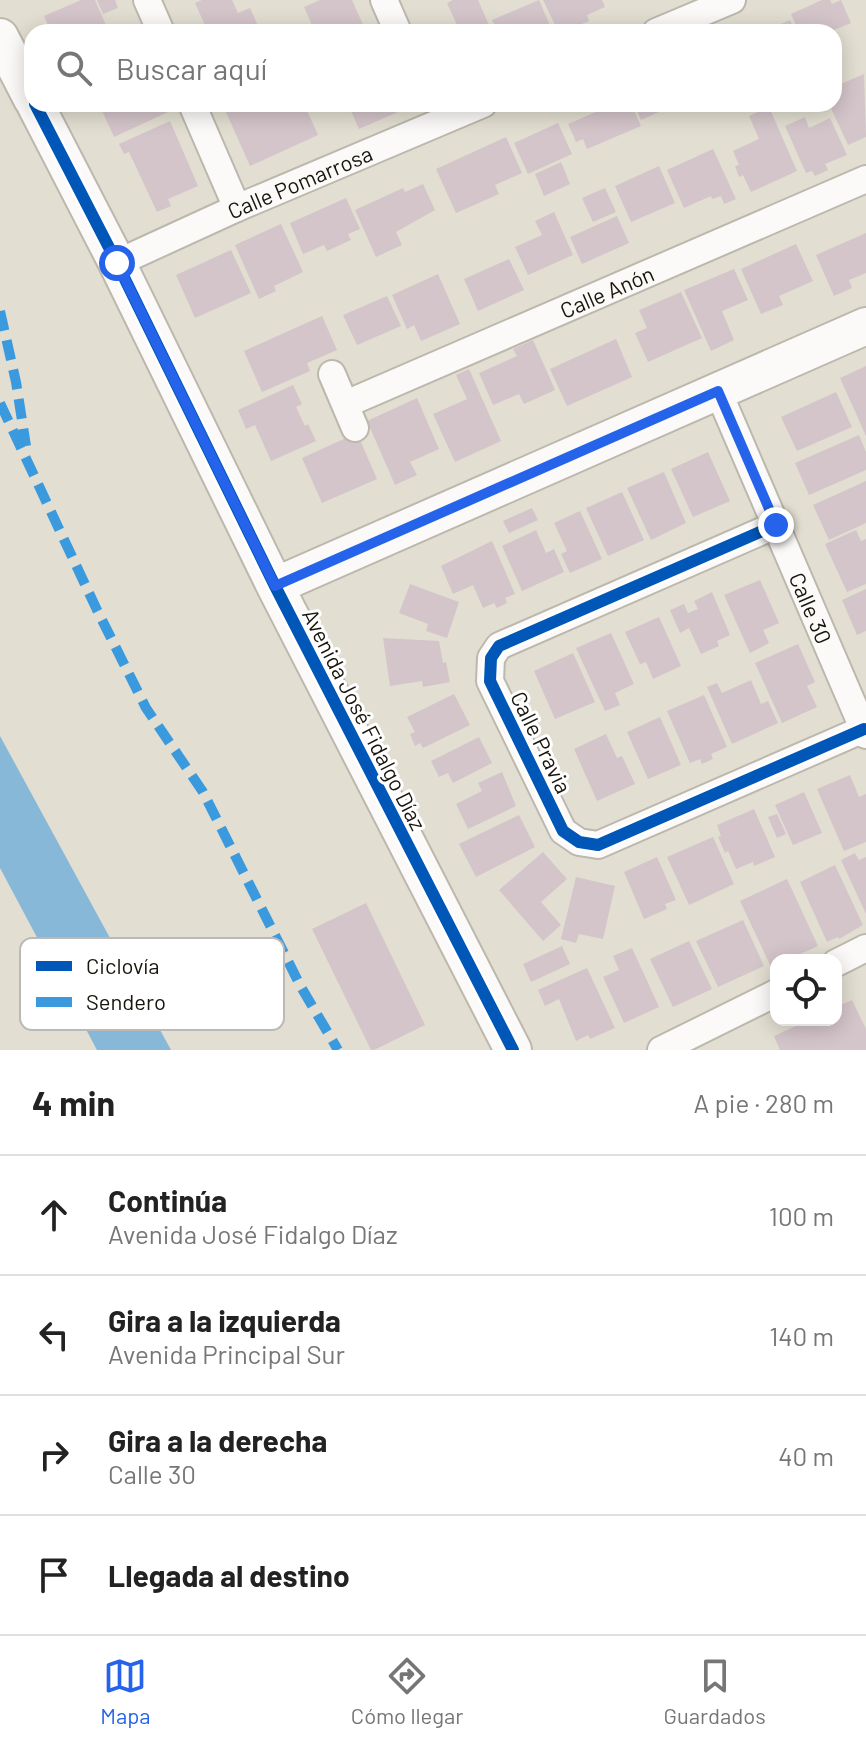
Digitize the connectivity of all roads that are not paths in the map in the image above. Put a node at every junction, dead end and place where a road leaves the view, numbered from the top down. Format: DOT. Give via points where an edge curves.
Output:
graph roads {
  1 [pos="147,0"];
  2 [pos="384,0"];
  3 [pos="732,0"];
  4 [pos="158,24"];
  5 [pos="394,24"];
  6 [pos="675,24"];
  7 [pos="0,37"];
  8 [pos="24,84"];
  9 [pos="38,112"];
  10 [pos="195,112"];
  11 [pos="434,113"];
  12 [pos="866,179"];
  13 [pos="237,208"];
  14 [pos="117,263"];
  15 [pos="866,326"];
  16 [pos="332,374"];
  17 [pos="718,391"];
  18 [pos="776,525"];
  19 [pos="275,586"];
  20 [pos="865,732"];
  21 [pos="866,948"];
  22 [pos="842,960"];
  23 [pos="770,996"];
  24 [pos="667,1049"];
  25 [pos="513,1050"];
  1 -- 4 [label="street"];
  2 -- 5 [label="street"];
  3 -- 6 [label="street"];
  7 -- 8 [label="street, Avenida José Fidalgo Díaz"];
  9 -- 14 [label="street, Avenida José Fidalgo Díaz"];
  10 -- 13 [label="street"];
  11 -- 13 [label="street, Calle Pomarrosa"];
  12 -- 16 [label="street, Calle Anón" via="350,416"];
  13 -- 14 [label="street, Calle Pomarrosa"];
  14 -- 19 [label="street, Avenida José Fidalgo Díaz"];
  15 -- 17 [label="street"];
  17 -- 18 [label="street, Calle 30"];
  17 -- 19 [label="street"];
  18 -- 20 [label="street, Calle 30"];
  18 -- 20 [label="street, Calle Pravia" via="499,646 491,658 490,681 563,831 579,842 598,845"];
  19 -- 25 [label="street, Avenida José Fidalgo Díaz"];
  21 -- 22 [label="street"];
  23 -- 24 [label="street"];
}
